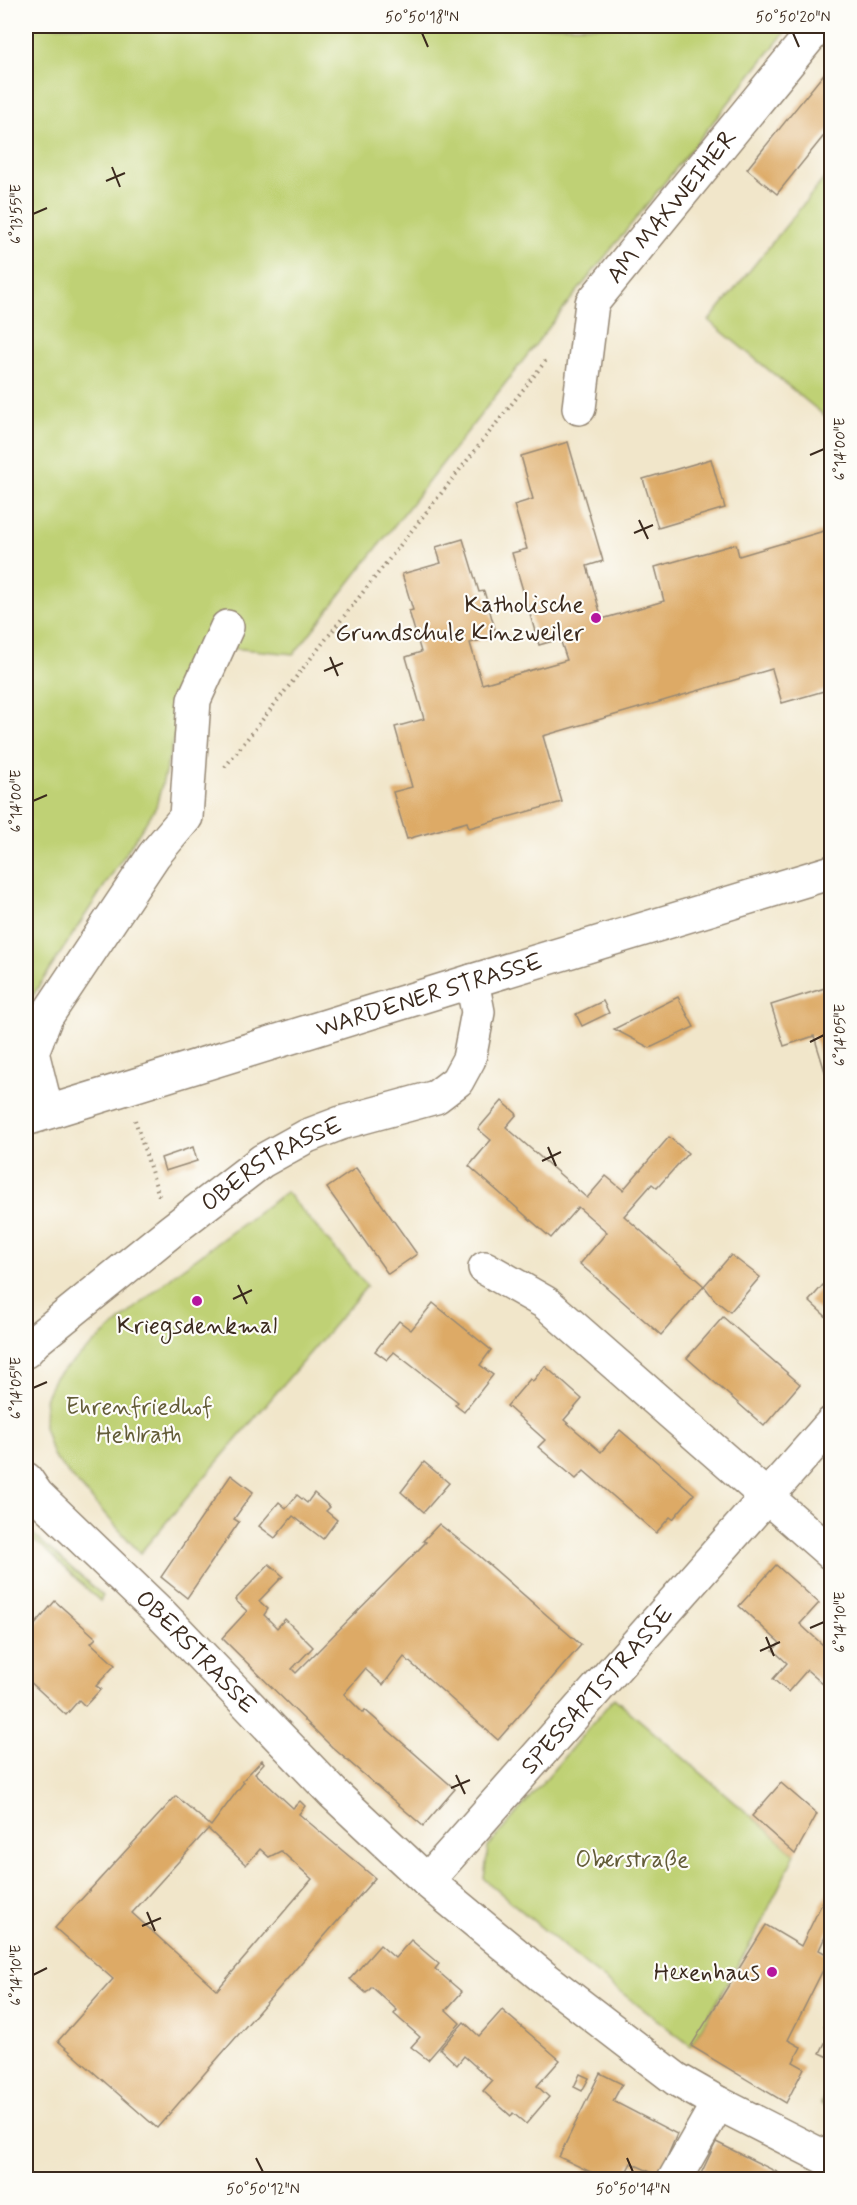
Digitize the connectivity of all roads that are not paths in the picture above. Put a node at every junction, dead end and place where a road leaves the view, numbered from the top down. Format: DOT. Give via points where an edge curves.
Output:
graph roads {
  1 [pos="818,26"];
  2 [pos="579,408"];
  3 [pos="227,627"];
  4 [pos="831,872"];
  5 [pos="472,981"];
  6 [pos="36,1116"];
  7 [pos="485,1268"];
  8 [pos="26,1351"];
  9 [pos="831,1423"];
  10 [pos="26,1479"];
  11 [pos="766,1497"];
  12 [pos="831,1554"];
  13 [pos="427,1881"];
  14 [pos="718,2103"];
  15 [pos="831,2162"];
  16 [pos="674,2180"];
  1 -- 2 [label="street, AM MAXWEIHER" via="592,303"];
  3 -- 6 [label="street" via="194,700 186,817 154,855 46,1017 33,1052"];
  4 -- 5 [label="street, WARDENER STRASSE"];
  5 -- 6 [label="street, WARDENER STRASSE"];
  5 -- 8 [label="street, OBERSTRASSE" via="478,1012 468,1059 457,1081 436,1097 376,1112 307,1136 262,1161"];
  7 -- 11 [label="street" via="546,1303"];
  9 -- 11 [label="street, SPESSARTSTRASSE"];
  10 -- 13 [label="street, OBERSTRASSE" via="37,1495 162,1616 333,1792"];
  11 -- 12 [label="street"];
  11 -- 13 [label="street, SPESSARTSTRASSE"];
  13 -- 14 [label="street, OBERSTRASSE" via="676,2079"];
  14 -- 15 [label="street, OBERSTRASSE"];
  14 -- 16 [label="street"];
}
